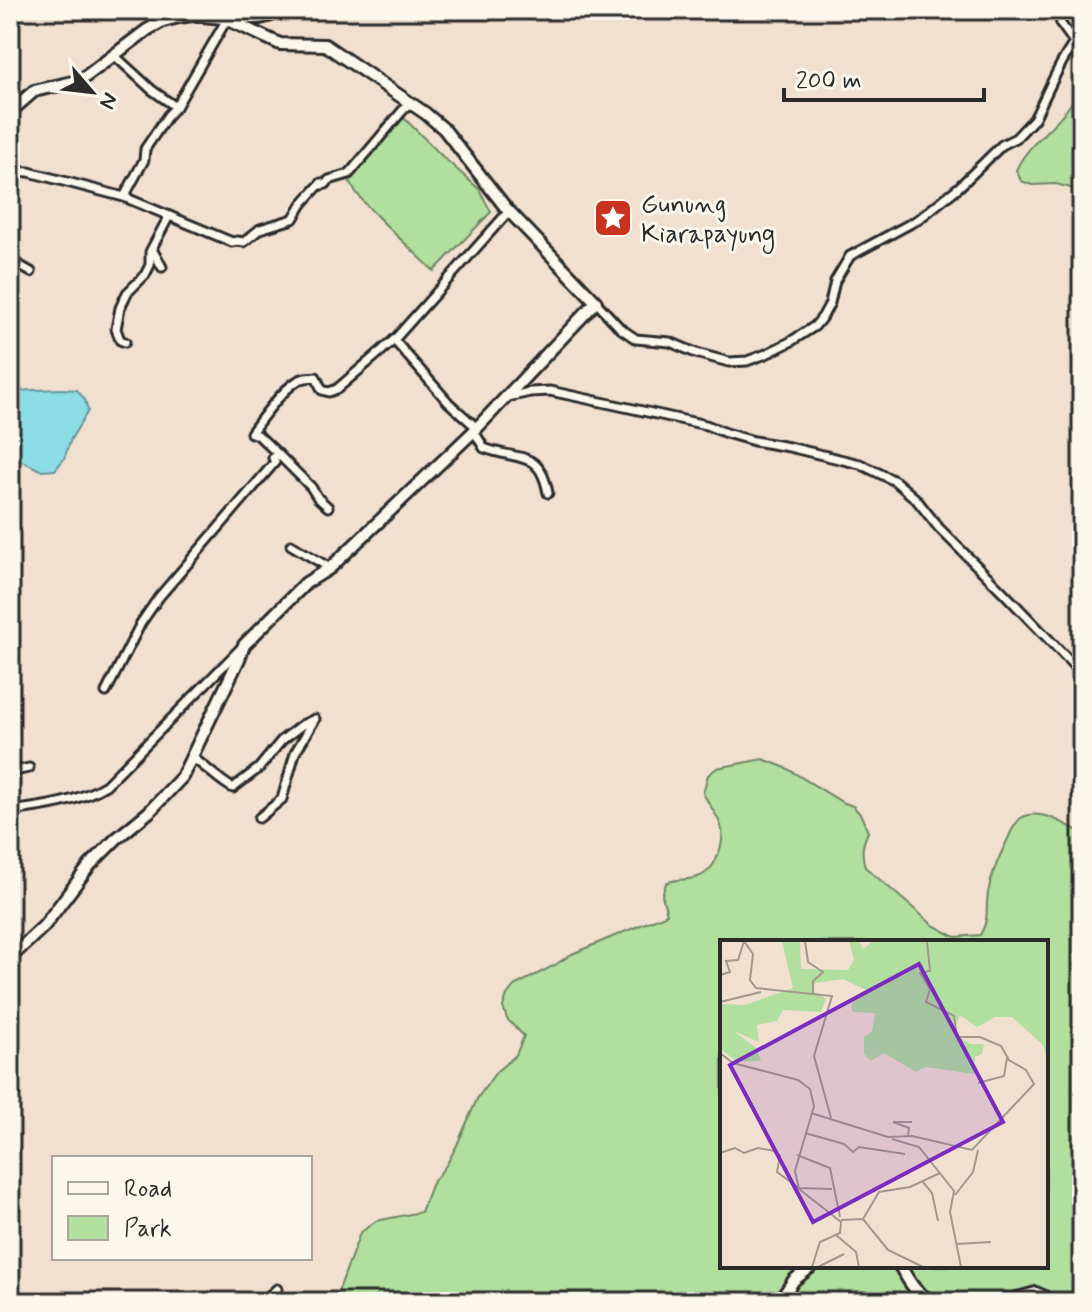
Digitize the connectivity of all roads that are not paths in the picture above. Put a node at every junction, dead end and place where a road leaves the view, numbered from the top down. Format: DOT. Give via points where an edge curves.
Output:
graph roads {
  1 [pos="287,10"];
  2 [pos="457,10"];
  3 [pos="471,10"];
  4 [pos="1059,10"];
  5 [pos="227,19"];
  6 [pos="1082,33"];
  7 [pos="1074,42"];
  8 [pos="114,55"];
  9 [pos="409,103"];
  10 [pos="176,107"];
  11 [pos="10,112"];
  12 [pos="10,171"];
  13 [pos="124,197"];
  14 [pos="509,211"];
  15 [pos="169,216"];
  16 [pos="152,249"];
  17 [pos="10,260"];
  18 [pos="162,267"];
  19 [pos="31,272"];
  20 [pos="596,302"];
  21 [pos="394,340"];
  22 [pos="125,342"];
  23 [pos="505,398"];
  24 [pos="476,429"];
  25 [pos="278,454"];
  26 [pos="548,493"];
  27 [pos="328,507"];
  28 [pos="291,545"];
  29 [pos="330,568"];
  30 [pos="244,645"];
  31 [pos="1082,674"];
  32 [pos="106,692"];
  33 [pos="193,758"];
  34 [pos="29,768"];
  35 [pos="10,772"];
  36 [pos="10,810"];
  37 [pos="259,818"];
  38 [pos="10,958"];
  39 [pos="809,1268"];
  40 [pos="901,1268"];
  41 [pos="277,1289"];
  42 [pos="267,1302"];
  43 [pos="779,1302"];
  44 [pos="938,1302"];
  45 [pos="1002,1302"];
  46 [pos="1042,1302"];
  1 -- 5 [label="street" via="256,21"];
  2 -- 3 [label="street"];
  4 -- 7 [label="street" via="1061,24"];
  5 -- 8 [label="street" via="192,15 163,21"];
  5 -- 9 [label="street" via="280,44 325,45"];
  5 -- 10 [label="street"];
  6 -- 7 [label="street"];
  7 -- 20 [label="street" via="1028,127 919,219 850,256 823,316 790,342 747,361 729,362 670,342 634,338"];
  8 -- 10 [label="street"];
  8 -- 11 [label="street" via="81,80 39,88"];
  9 -- 14 [label="street" via="444,129"];
  9 -- 15 [label="street" via="349,174 321,183 293,219 233,242"];
  10 -- 13 [label="street" via="145,149"];
  12 -- 13 [label="street"];
  13 -- 15 [label="street"];
  14 -- 20 [label="street"];
  14 -- 21 [label="street"];
  15 -- 16 [label="street"];
  16 -- 18 [label="street"];
  16 -- 22 [label="street" via="145,275 120,308 116,329"];
  17 -- 19 [label="street"];
  20 -- 23 [label="street"];
  21 -- 24 [label="street"];
  21 -- 25 [label="street" via="334,391 322,390 316,377 303,378 277,400 251,433"];
  23 -- 24 [label="street"];
  23 -- 31 [label="street" via="545,391 595,400 860,464 895,481 916,499"];
  24 -- 26 [label="street" via="484,448 537,464"];
  24 -- 29 [label="street"];
  25 -- 27 [label="street"];
  25 -- 32 [label="street" via="159,597"];
  28 -- 29 [label="street"];
  29 -- 30 [label="street" via="306,583"];
  30 -- 33 [label="street"];
  30 -- 36 [label="street" via="106,785 62,801"];
  33 -- 37 [label="street" via="233,788 261,767 282,740 315,719 295,753 282,799"];
  33 -- 38 [label="street" via="176,785 90,865 51,918"];
  34 -- 35 [label="street"];
  39 -- 43 [label="street"];
  40 -- 44 [label="street" via="920,1296"];
  41 -- 42 [label="street"];
  45 -- 46 [label="street" via="1036,1293 1043,1296"];
}
